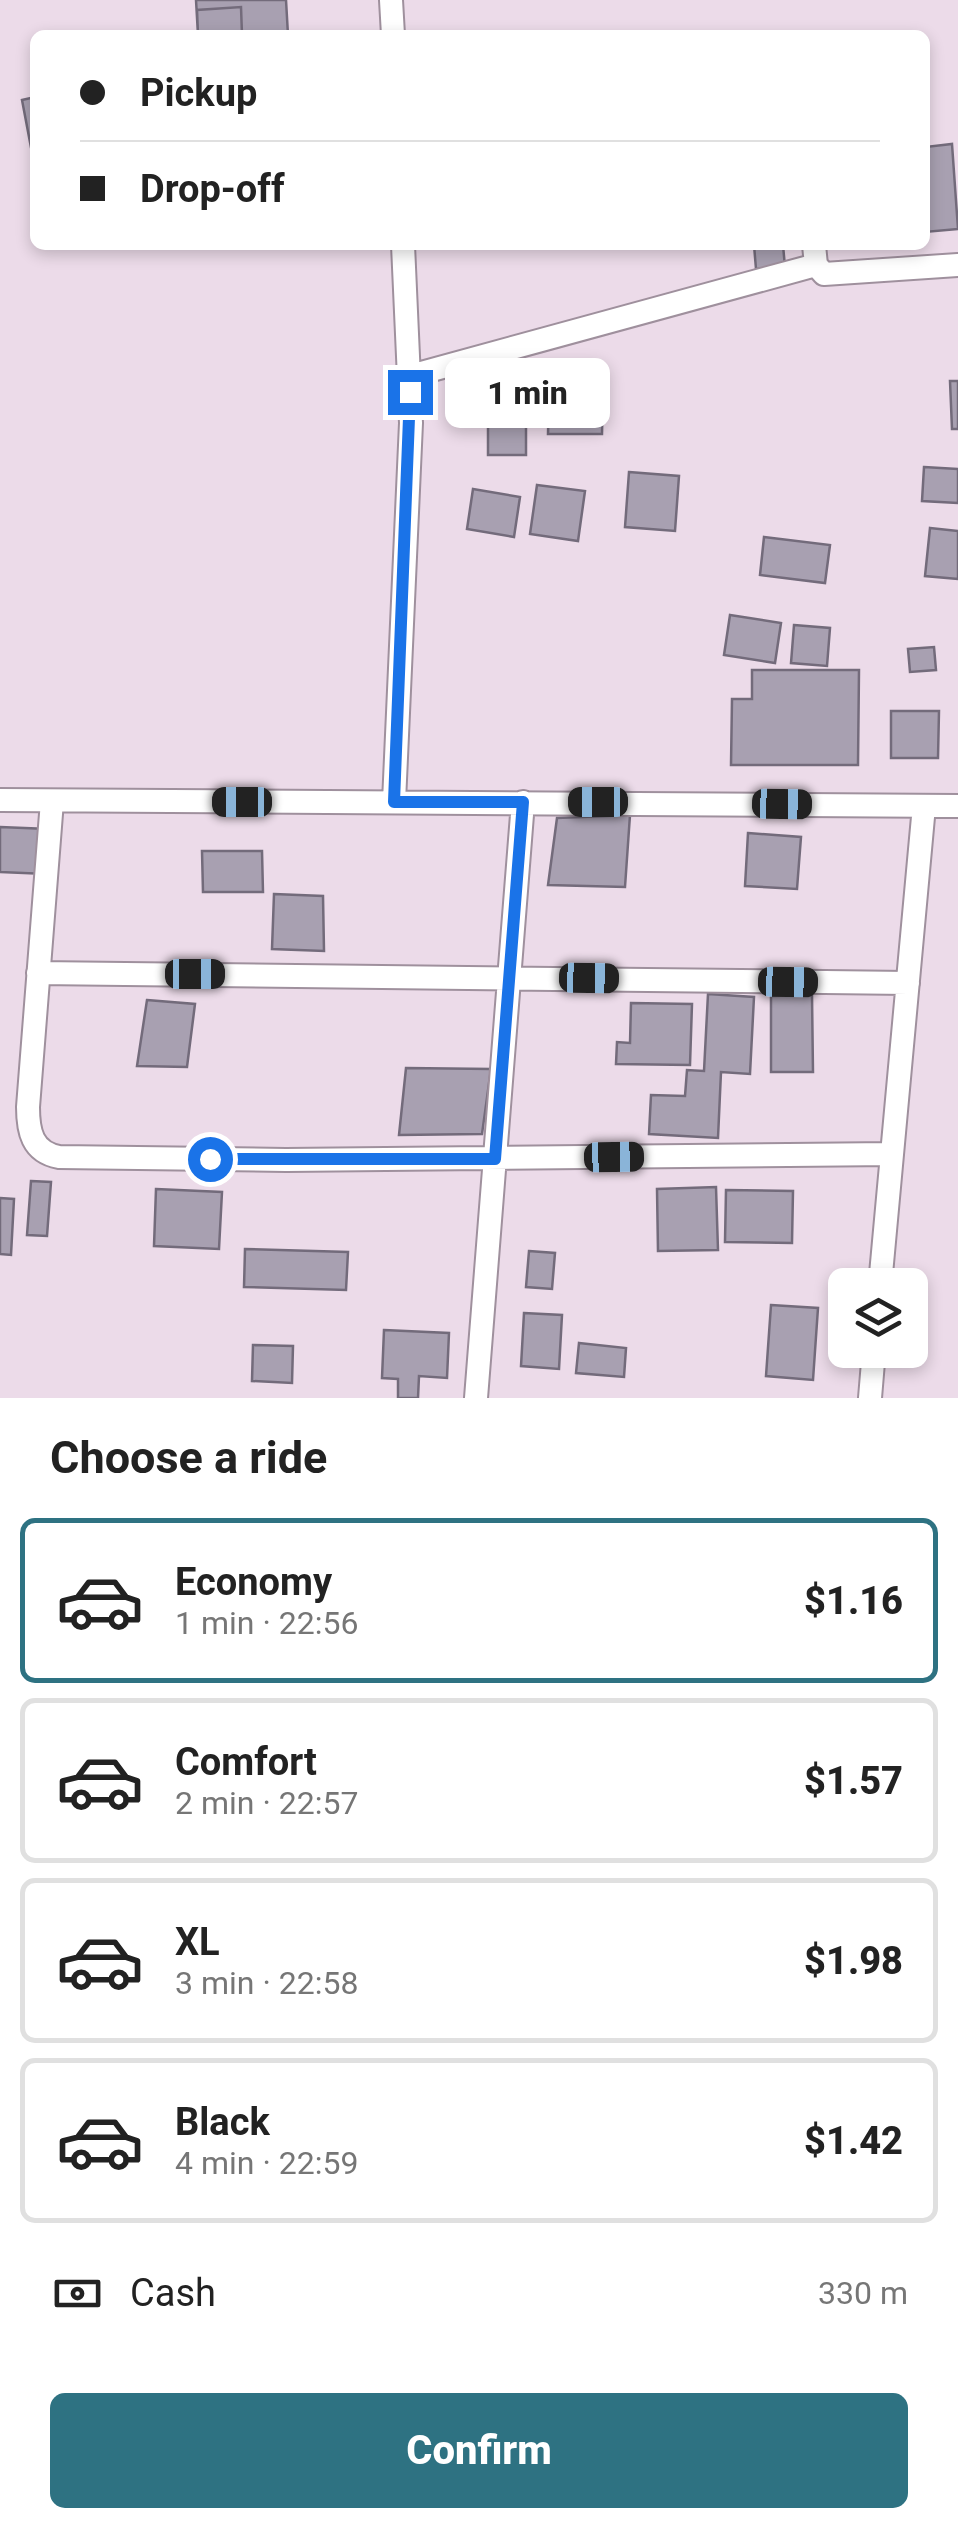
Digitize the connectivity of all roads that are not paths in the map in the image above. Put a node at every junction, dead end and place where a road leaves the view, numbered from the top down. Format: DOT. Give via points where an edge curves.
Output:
graph roads {
  1 [pos="391,0"];
  2 [pos="392,30"];
  3 [pos="403,250"];
  4 [pos="815,255"];
  5 [pos="958,265"];
  6 [pos="410,376"];
  7 [pos="0,800"];
  8 [pos="52,801"];
  9 [pos="394,802"];
  10 [pos="523,802"];
  11 [pos="924,806"];
  12 [pos="958,806"];
  13 [pos="38,973"];
  14 [pos="509,977"];
  15 [pos="908,984"];
  16 [pos="892,1154"];
  17 [pos="495,1159"];
  18 [pos="882,1268"];
  19 [pos="872,1368"];
  20 [pos="476,1398"];
  21 [pos="870,1398"];
  1 -- 2 [label="street"];
  3 -- 6 [label="street"];
  4 -- 5 [label="street" via="832,276"];
  4 -- 6 [label="street"];
  6 -- 9 [label="street"];
  7 -- 8 [label="street"];
  8 -- 9 [label="street"];
  8 -- 13 [label="street"];
  9 -- 10 [label="street"];
  10 -- 11 [label="street"];
  10 -- 14 [label="street"];
  11 -- 12 [label="street"];
  11 -- 15 [label="street"];
  13 -- 14 [label="street"];
  13 -- 17 [label="street" via="28,1126 45,1154"];
  14 -- 15 [label="street"];
  14 -- 17 [label="street"];
  15 -- 16 [label="street"];
  16 -- 17 [label="street"];
  16 -- 18 [label="street"];
  17 -- 20 [label="street"];
  19 -- 21 [label="street"];
}
